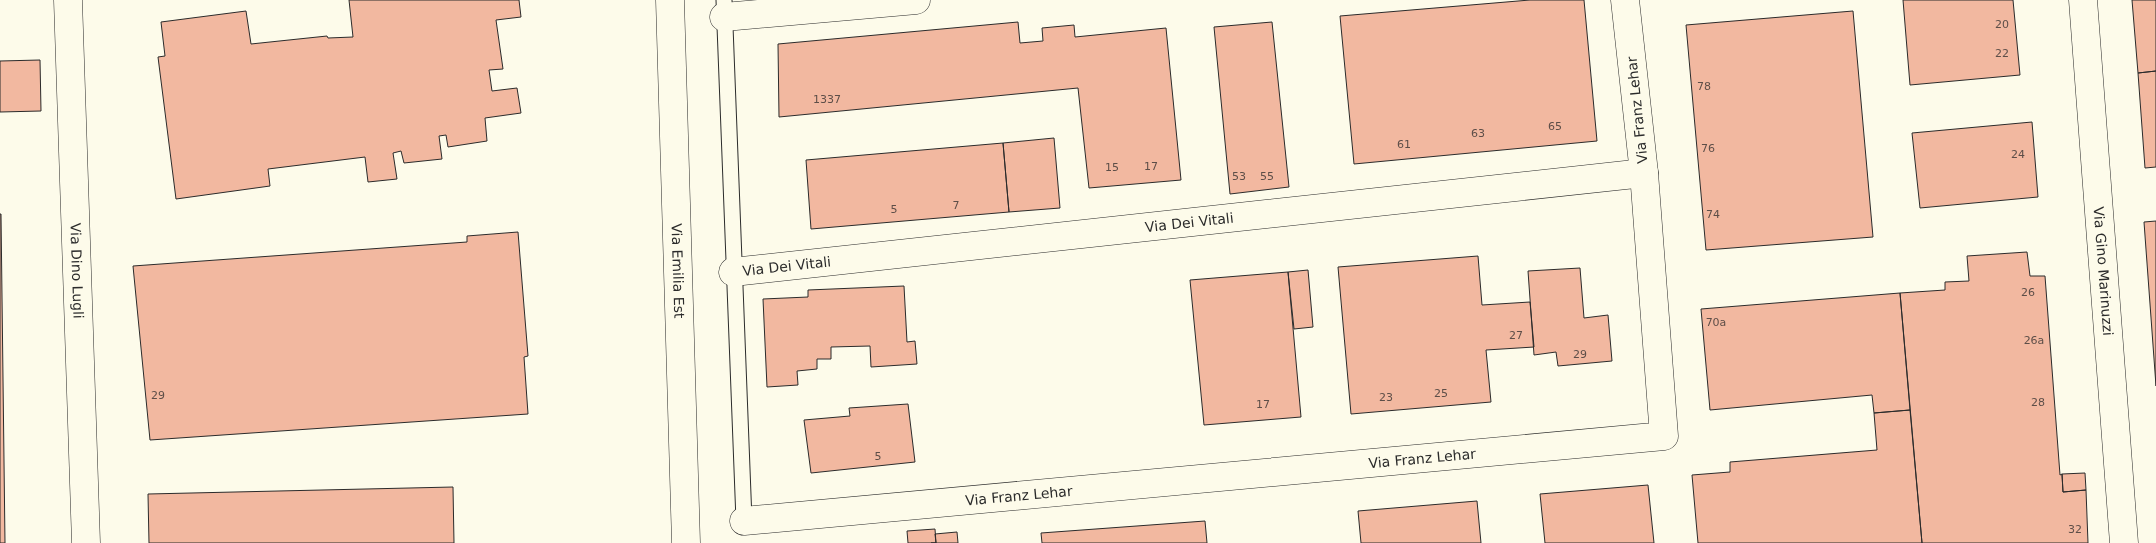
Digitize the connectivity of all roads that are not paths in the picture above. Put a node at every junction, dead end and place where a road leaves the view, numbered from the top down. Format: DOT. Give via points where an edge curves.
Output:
graph roads {
  1 [pos="68,0"];
  2 [pos="670,0"];
  3 [pos="916,0"];
  4 [pos="1625,0"];
  5 [pos="2083,0"];
  6 [pos="724,8"];
  7 [pos="1644,173"];
  8 [pos="733,272"];
  9 [pos="744,521"];
  10 [pos="86,543"];
  11 [pos="686,543"];
  12 [pos="2124,543"];
  1 -- 10 [label="street, Via Dino Lugli"];
  2 -- 11 [label="street, Via Emilia Est"];
  3 -- 6 [label="street"];
  4 -- 7 [label="street, Via Franz Lehar"];
  5 -- 12 [label="street, Via Gino Marinuzzi"];
  6 -- 8 [label="lane"];
  7 -- 8 [label="street, Via Dei Vitali"];
  7 -- 9 [label="street, Via Franz Lehar" via="1664,436"];
  8 -- 9 [label="lane"];
}
